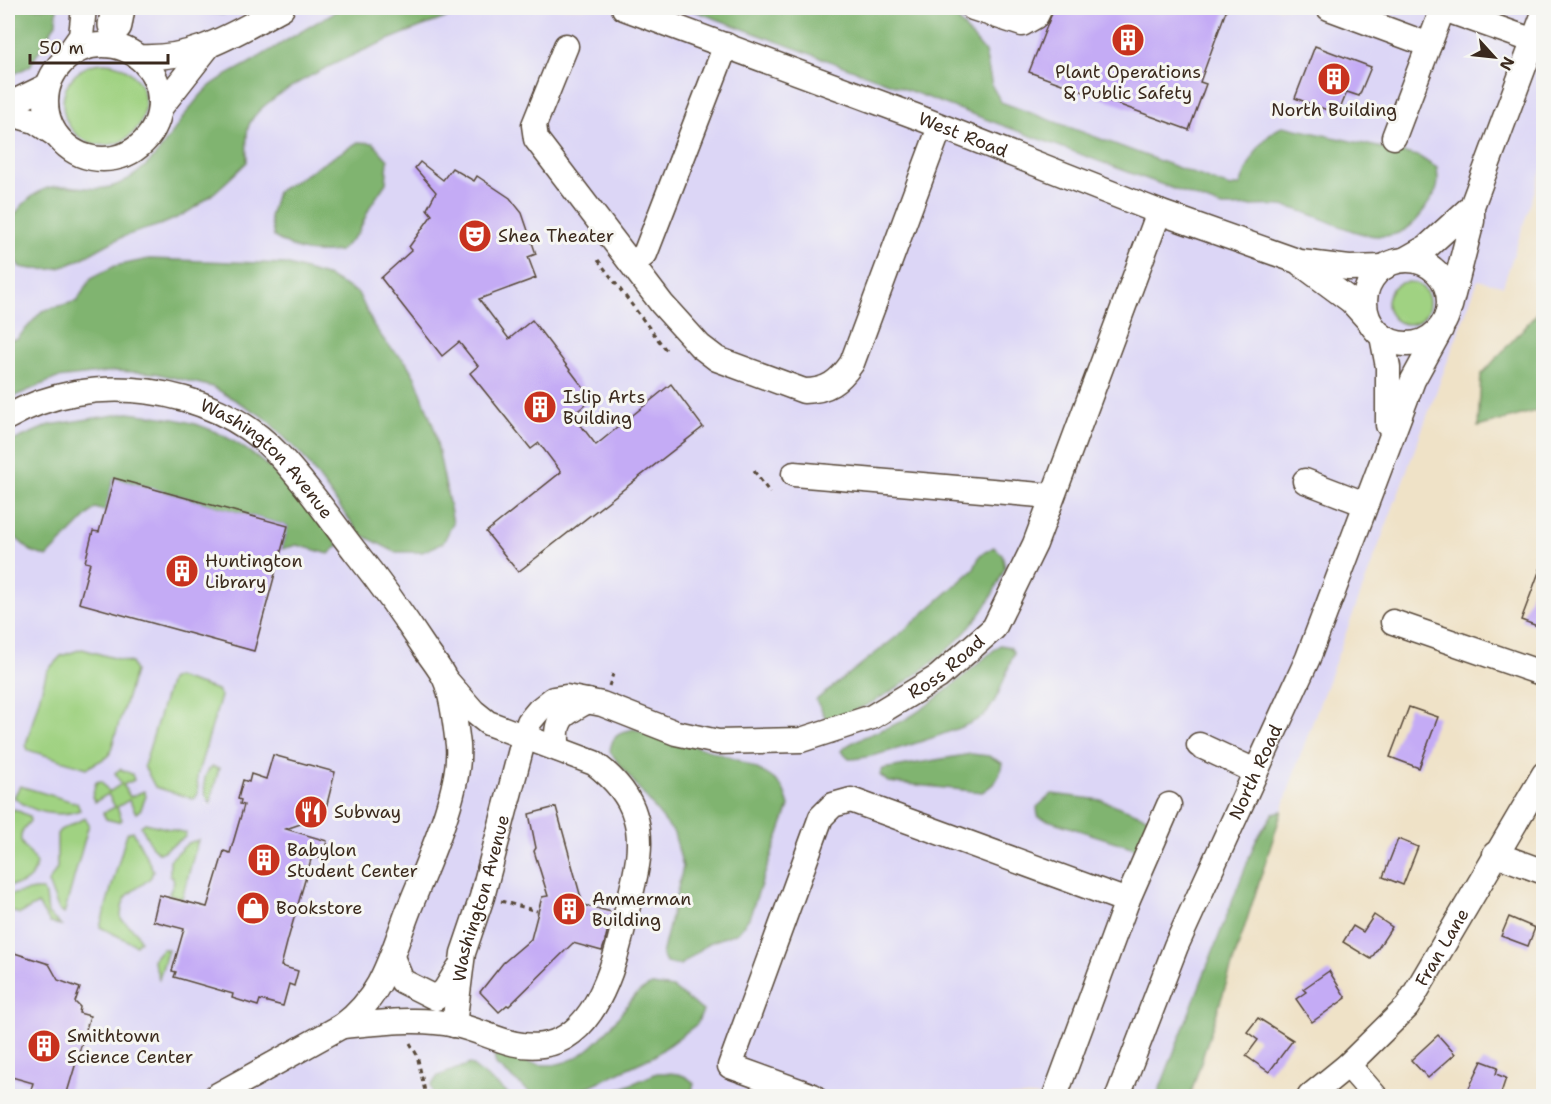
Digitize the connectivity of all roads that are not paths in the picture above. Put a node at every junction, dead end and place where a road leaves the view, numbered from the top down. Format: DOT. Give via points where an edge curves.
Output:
graph roads {
  1 [pos="84,8"];
  2 [pos="282,8"];
  3 [pos="624,8"];
  4 [pos="973,8"];
  5 [pos="1040,8"];
  6 [pos="1329,8"];
  7 [pos="1442,8"];
  8 [pos="115,13"];
  9 [pos="1544,13"];
  10 [pos="1534,41"];
  11 [pos="726,45"];
  12 [pos="1429,45"];
  13 [pos="566,46"];
  14 [pos="207,48"];
  15 [pos="136,55"];
  16 [pos="65,58"];
  17 [pos="47,86"];
  18 [pos="8,105"];
  19 [pos="160,108"];
  20 [pos="8,113"];
  21 [pos="940,127"];
  22 [pos="56,135"];
  23 [pos="1394,137"];
  24 [pos="1472,206"];
  25 [pos="1159,212"];
  26 [pos="1300,262"];
  27 [pos="632,264"];
  28 [pos="1394,264"];
  29 [pos="1450,306"];
  30 [pos="1441,328"];
  31 [pos="1376,329"];
  32 [pos="8,417"];
  33 [pos="1386,445"];
  34 [pos="794,474"];
  35 [pos="1305,481"];
  36 [pos="1052,496"];
  37 [pos="1365,504"];
  38 [pos="1393,622"];
  39 [pos="1544,674"];
  40 [pos="446,681"];
  41 [pos="588,701"];
  42 [pos="524,738"];
  43 [pos="1199,745"];
  44 [pos="558,748"];
  45 [pos="1255,771"];
  46 [pos="1544,774"];
  47 [pos="1169,805"];
  48 [pos="1496,854"];
  49 [pos="1544,872"];
  50 [pos="1127,901"];
  51 [pos="392,957"];
  52 [pos="461,964"];
  53 [pos="436,998"];
  54 [pos="370,1001"];
  55 [pos="454,1025"];
  56 [pos="342,1026"];
  57 [pos="1348,1065"];
  58 [pos="218,1096"];
  59 [pos="813,1096"];
  60 [pos="1055,1096"];
  61 [pos="1118,1096"];
  62 [pos="1310,1096"];
  63 [pos="1376,1096"];
  1 -- 16 [label="street" via="81,36"];
  2 -- 14 [label="street"];
  3 -- 11 [label="street, West Road"];
  4 -- 5 [label="street" via="1022,24"];
  6 -- 12 [label="street"];
  7 -- 10 [label="street"];
  7 -- 12 [label="street"];
  8 -- 15 [label="street" via="122,39"];
  9 -- 10 [label="street"];
  10 -- 24 [label="street"];
  11 -- 21 [label="street, West Road"];
  11 -- 27 [label="street" via="645,254"];
  12 -- 23 [label="street"];
  13 -- 27 [label="street" via="534,125 536,139"];
  14 -- 15 [label="street" via="159,58"];
  14 -- 19 [label="street"];
  15 -- 16 [label="street" via="106,44 91,45"];
  15 -- 19 [label="street" via="155,77"];
  16 -- 17 [label="street"];
  17 -- 18 [label="street"];
  17 -- 22 [label="street" via="48,120"];
  19 -- 22 [label="street" via="147,139 118,158 100,160 83,156"];
  20 -- 22 [label="street" via="35,121"];
  21 -- 25 [label="street, West Road"];
  21 -- 27 [label="street" via="852,363 831,386 804,391 717,359 687,334"];
  24 -- 28 [label="street" via="1427,247"];
  24 -- 29 [label="street" via="1472,221"];
  25 -- 26 [label="street, West Road"];
  25 -- 36 [label="street, Ross Road"];
  26 -- 28 [label="street, West Road" via="1349,268"];
  26 -- 31 [label="street, West Road" via="1351,301"];
  28 -- 29 [label="street" via="1426,264 1436,271 1449,291"];
  28 -- 31 [label="street" via="1371,280 1366,293 1365,307"];
  29 -- 30 [label="street"];
  30 -- 31 [label="street" via="1431,338 1403,345"];
  30 -- 33 [label="street, North Road" via="1413,380"];
  31 -- 33 [label="street, North Road" via="1389,385"];
  32 -- 40 [label="street, Washington Avenue" via="32,403 123,389 164,394 205,407 243,426 277,453 298,479 396,605"];
  33 -- 37 [label="street, North Road"];
  34 -- 36 [label="street"];
  35 -- 37 [label="street"];
  36 -- 41 [label="street, Ross Road" via="1035,544 994,628 938,677 872,717 801,740 718,742 676,734"];
  37 -- 45 [label="street, North Road" via="1308,658"];
  38 -- 39 [label="street"];
  40 -- 42 [label="street, Washington Avenue" via="488,723"];
  40 -- 51 [label="street, Washington Avenue" via="458,747 453,788"];
  41 -- 42 [label="street, Ross Road" via="554,699 529,722"];
  41 -- 44 [label="street" via="564,713 557,724"];
  42 -- 44 [label="street, Washington Avenue"];
  42 -- 52 [label="street, Washington Avenue"];
  43 -- 45 [label="street"];
  44 -- 55 [label="street, Washington Avenue" via="594,763 608,774 624,792 636,816 639,850 615,962 599,997 580,1023 567,1035 545,1045 516,1046"];
  45 -- 61 [label="street, North Road" via="1176,946"];
  46 -- 48 [label="street, Fran Lane"];
  47 -- 50 [label="street"];
  48 -- 49 [label="street"];
  48 -- 57 [label="street, Fran Lane" via="1407,1007"];
  50 -- 59 [label="street" via="851,800 833,805 821,817 730,1066"];
  50 -- 60 [label="street"];
  51 -- 53 [label="street" via="402,981"];
  51 -- 54 [label="street, Washington Avenue"];
  52 -- 53 [label="street"];
  52 -- 55 [label="street, Washington Avenue"];
  53 -- 54 [label="street" via="415,998 388,991"];
  54 -- 56 [label="street, Washington Avenue"];
  55 -- 56 [label="street, Washington Avenue" via="391,1021"];
  56 -- 58 [label="street, Washington Avenue"];
  57 -- 62 [label="street, Fran Lane"];
  57 -- 63 [label="street"];
}
